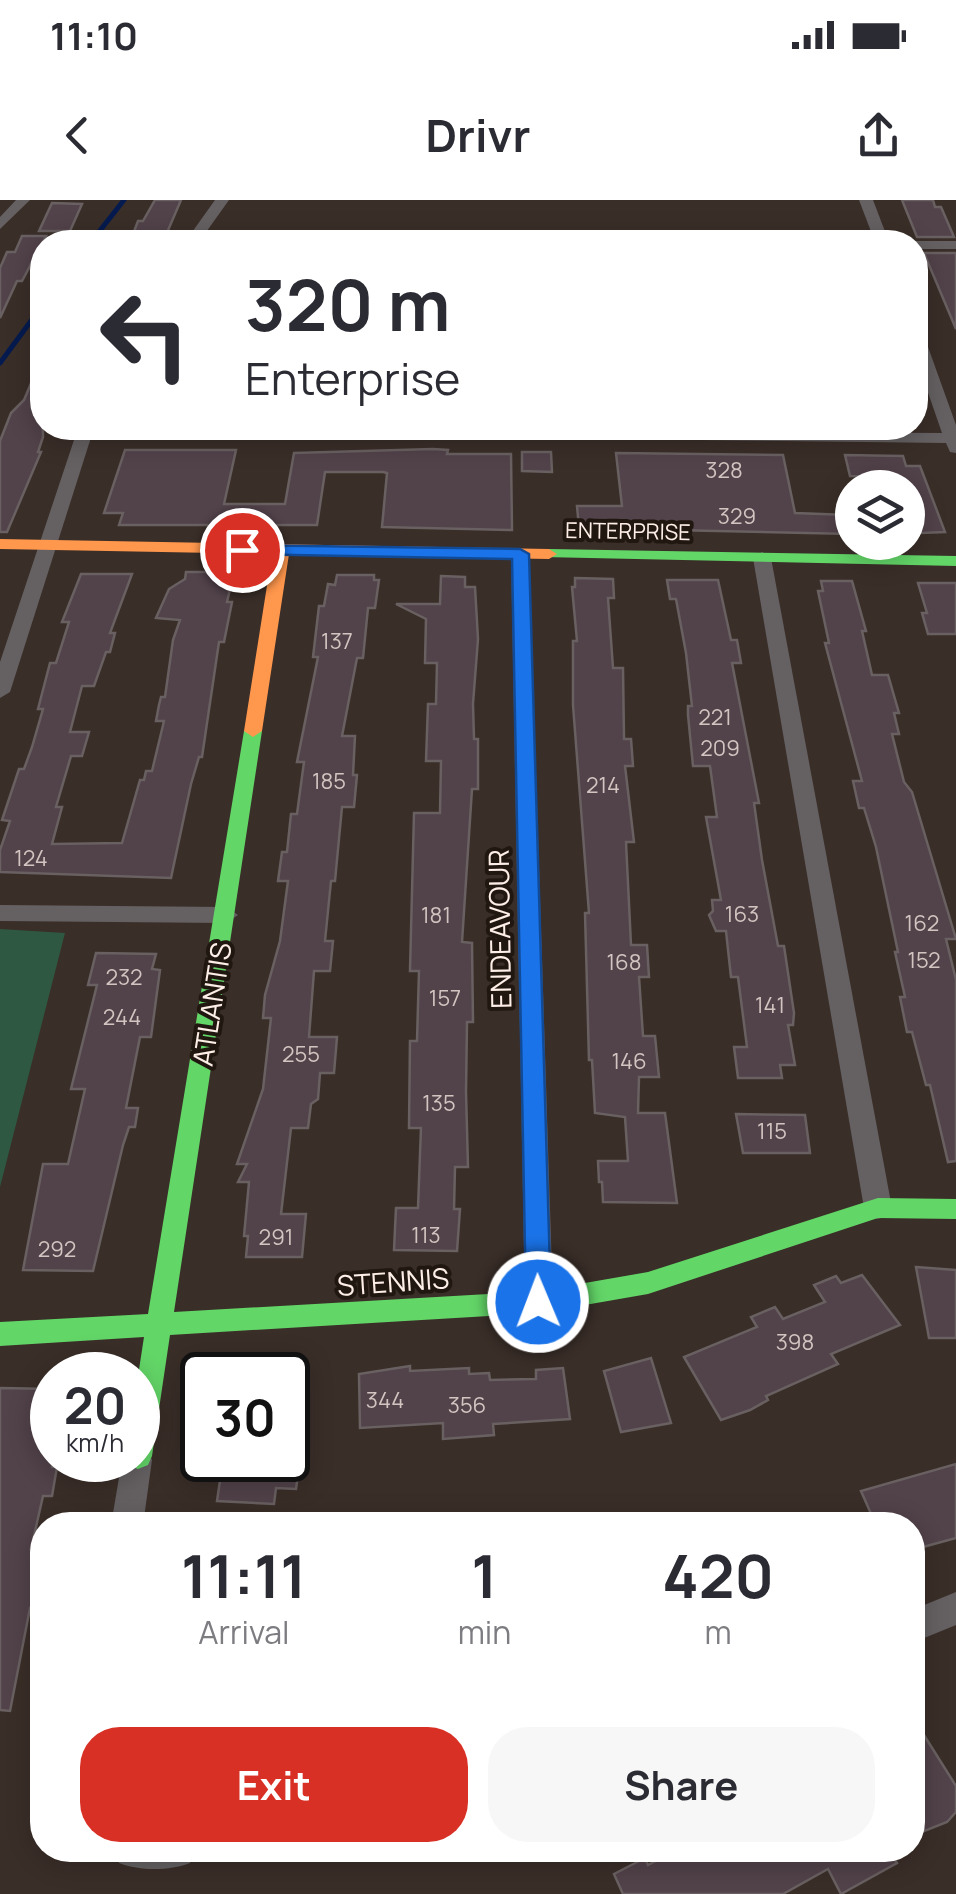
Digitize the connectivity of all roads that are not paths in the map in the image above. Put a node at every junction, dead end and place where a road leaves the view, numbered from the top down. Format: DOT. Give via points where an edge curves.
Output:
graph roads {
  1 [pos="23,200"];
  2 [pos="222,200"];
  3 [pos="866,200"];
  4 [pos="0,225"];
  5 [pos="201,230"];
  6 [pos="877,230"];
  7 [pos="928,245"];
  8 [pos="956,246"];
  9 [pos="928,370"];
  10 [pos="82,440"];
  11 [pos="787,440"];
  12 [pos="954,443"];
  13 [pos="0,544"];
  14 [pos="50,544"];
  15 [pos="281,552"];
  16 [pos="520,554"];
  17 [pos="762,558"];
  18 [pos="956,561"];
  19 [pos="0,692"];
  20 [pos="0,913"];
  21 [pos="226,915"];
  22 [pos="878,1208"];
  23 [pos="956,1209"];
  24 [pos="538,1302"];
  25 [pos="157,1326"];
  26 [pos="0,1334"];
  27 [pos="153,1352"];
  28 [pos="133,1482"];
  29 [pos="128,1512"];
  30 [pos="956,1608"];
  31 [pos="925,1621"];
  1 -- 4 [label="street"];
  2 -- 5 [label="street"];
  3 -- 6 [label="street"];
  7 -- 8 [label="street"];
  9 -- 12 [label="street"];
  10 -- 14 [label="street"];
  11 -- 12 [label="street"];
  13 -- 14 [label="street, ENTERPRISE"];
  14 -- 15 [label="street, ENTERPRISE"];
  14 -- 19 [label="street"];
  15 -- 16 [label="street, ENTERPRISE"];
  15 -- 21 [label="street, ATLANTIS"];
  16 -- 17 [label="street, ENTERPRISE"];
  16 -- 24 [label="street, ENDEAVOUR"];
  17 -- 18 [label="street, ENTERPRISE"];
  17 -- 22 [label="street"];
  20 -- 21 [label="street"];
  21 -- 25 [label="street, ATLANTIS"];
  22 -- 23 [label="street, STENNIS"];
  22 -- 24 [label="street, STENNIS" via="648,1283"];
  24 -- 25 [label="street, STENNIS"];
  25 -- 26 [label="street, STENNIS"];
  25 -- 27 [label="street, ATLANTIS"];
  28 -- 29 [label="street, ATLANTIS"];
  30 -- 31 [label="street"];
}
